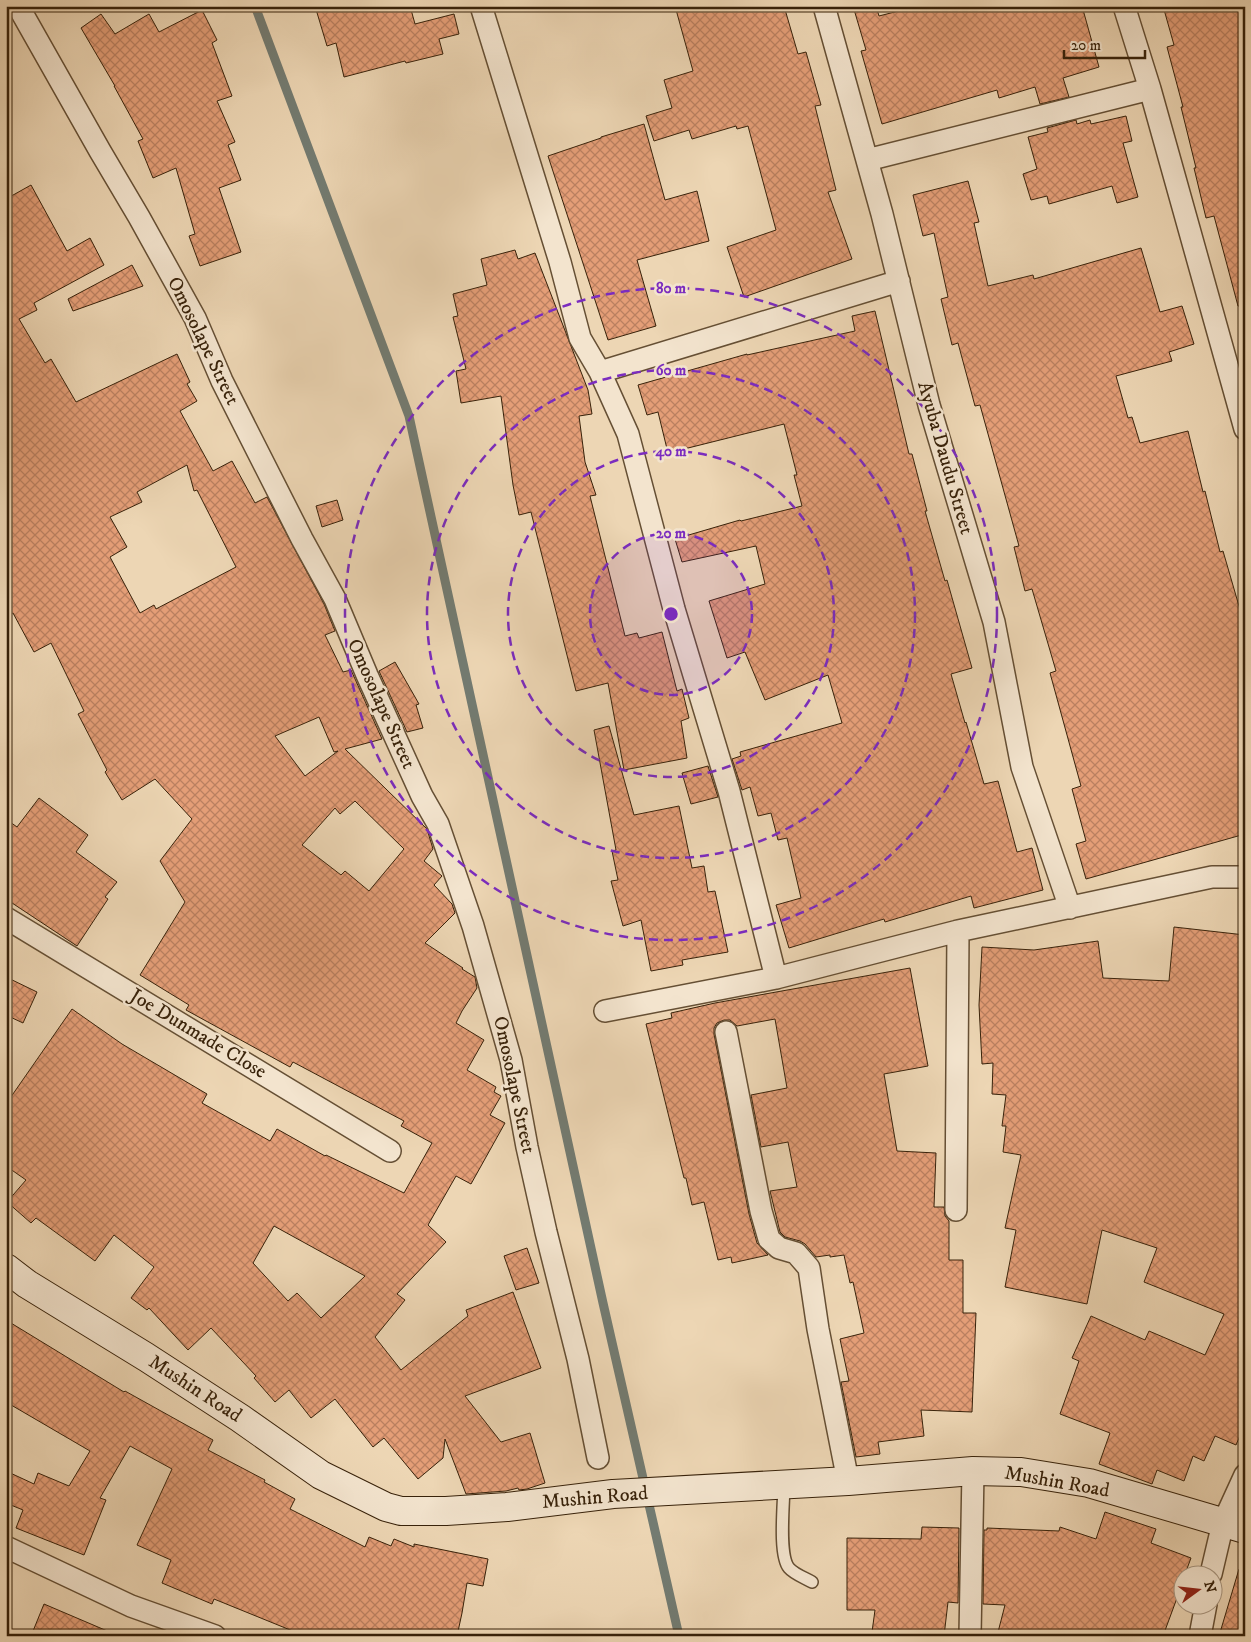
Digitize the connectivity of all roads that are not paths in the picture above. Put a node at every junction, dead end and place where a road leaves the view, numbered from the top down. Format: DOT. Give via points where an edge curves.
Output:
graph roads {
  1 [pos="18,6"];
  2 [pos="482,6"];
  3 [pos="824,6"];
  4 [pos="1124,6"];
  5 [pos="1150,89"];
  6 [pos="867,160"];
  7 [pos="898,281"];
  8 [pos="600,372"];
  9 [pos="1245,428"];
  10 [pos="1245,876"];
  11 [pos="1070,908"];
  12 [pos="6,918"];
  13 [pos="958,931"];
  14 [pos="776,978"];
  15 [pos="604,1011"];
  16 [pos="726,1032"];
  17 [pos="390,1151"];
  18 [pos="956,1210"];
  19 [pos="6,1268"];
  20 [pos="598,1458"];
  21 [pos="973,1471"];
  22 [pos="1245,1475"];
  23 [pos="848,1481"];
  24 [pos="784,1484"];
  25 [pos="1234,1526"];
  26 [pos="7,1553"];
  27 [pos="1217,1564"];
  28 [pos="812,1582"];
  29 [pos="1204,1614"];
  30 [pos="215,1636"];
  31 [pos="970,1636"];
  32 [pos="1200,1636"];
  1 -- 20 [label="street, Omosolape Street" via="195,318 222,381 335,599 422,796 438,824 473,926 511,1060 546,1232 578,1359"];
  2 -- 8 [label="street" via="580,338"];
  3 -- 6 [label="street, Ayuba Daudu Street"];
  4 -- 5 [label="street"];
  5 -- 6 [label="street"];
  5 -- 9 [label="street"];
  6 -- 7 [label="street, Ayuba Daudu Street"];
  7 -- 8 [label="street"];
  7 -- 11 [label="street, Ayuba Daudu Street" via="929,405 994,622 1022,767"];
  8 -- 14 [label="street" via="628,434 674,609 729,791"];
  10 -- 11 [label="street" via="1212,877"];
  11 -- 13 [label="street"];
  12 -- 17 [label="street, Joe Dunmade Close"];
  13 -- 14 [label="street"];
  13 -- 18 [label="street"];
  14 -- 15 [label="street"];
  16 -- 23 [label="street" via="769,1239 779,1248 796,1254 809,1268"];
  19 -- 24 [label="main road, Mushin Road" via="240,1418 321,1475 386,1507 401,1511 446,1511 613,1494"];
  21 -- 23 [label="main road, Mushin Road"];
  21 -- 25 [label="main road, Mushin Road" via="1021,1472 1089,1483"];
  21 -- 31 [label="street"];
  22 -- 25 [label="street"];
  23 -- 24 [label="main road, Mushin Road"];
  24 -- 28 [label="lane" via="784,1561 790,1570"];
  25 -- 27 [label="street"];
  26 -- 30 [label="street" via="131,1606"];
  29 -- 32 [label="street"];
}
